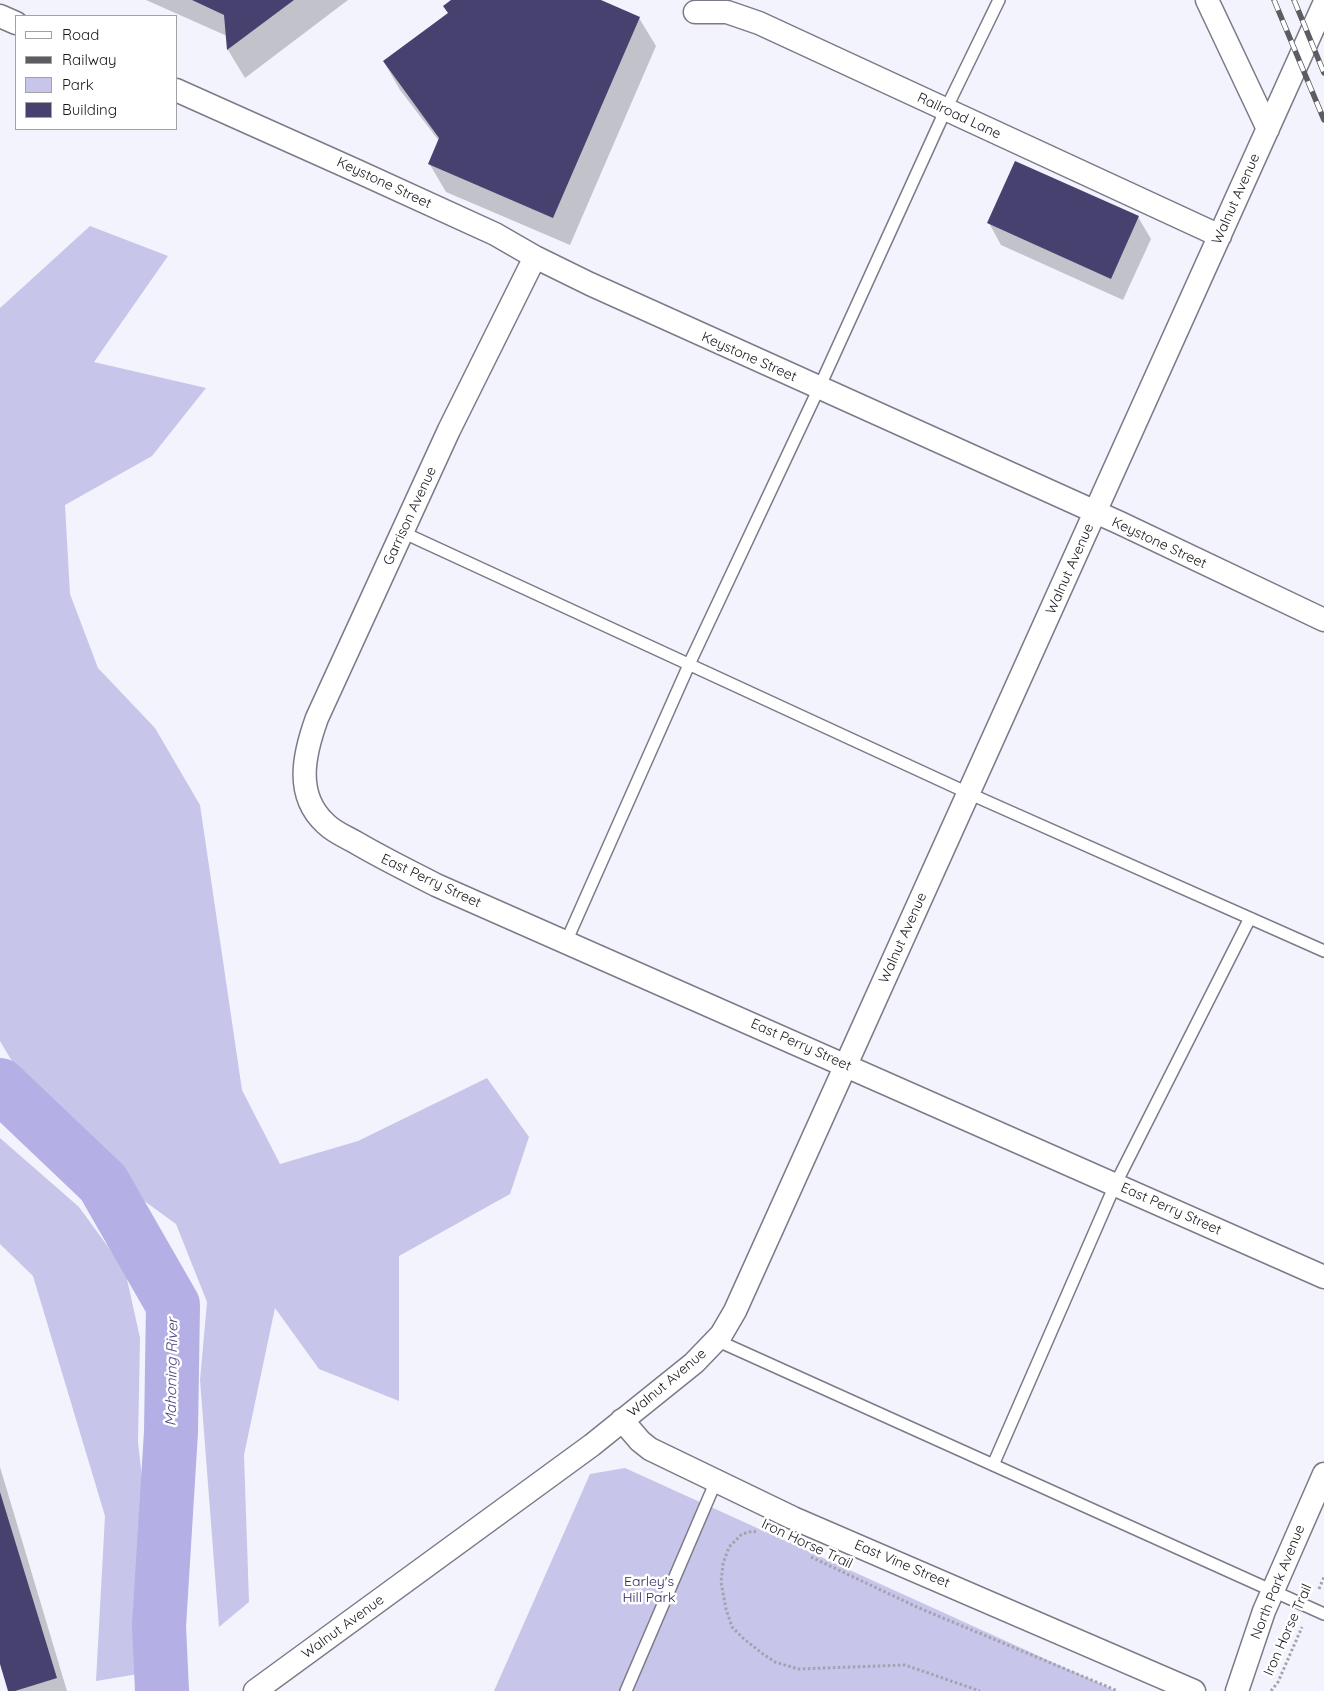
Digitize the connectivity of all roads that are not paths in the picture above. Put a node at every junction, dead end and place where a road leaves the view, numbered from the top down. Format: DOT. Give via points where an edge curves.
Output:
graph roads {
  1 [pos="999,0"];
  2 [pos="1208,0"];
  3 [pos="1324,4"];
  4 [pos="695,12"];
  5 [pos="0,16"];
  6 [pos="15,23"];
  7 [pos="178,91"];
  8 [pos="946,109"];
  9 [pos="1268,129"];
  10 [pos="1220,236"];
  11 [pos="535,257"];
  12 [pos="819,388"];
  13 [pos="1095,513"];
  14 [pos="402,532"];
  15 [pos="1324,620"];
  16 [pos="689,664"];
  17 [pos="305,782"];
  18 [pos="968,793"];
  19 [pos="1250,918"];
  20 [pos="566,942"];
  21 [pos="1324,951"];
  22 [pos="845,1065"];
  23 [pos="1115,1185"];
  24 [pos="1324,1277"];
  25 [pos="716,1340"];
  26 [pos="622,1420"];
  27 [pos="993,1465"];
  28 [pos="1324,1474"];
  29 [pos="716,1481"];
  30 [pos="1272,1591"];
  31 [pos="1324,1614"];
  32 [pos="255,1691"];
  33 [pos="626,1691"];
  34 [pos="1194,1691"];
  35 [pos="1237,1691"];
  1 -- 8 [label="lane"];
  2 -- 9 [label="street"];
  3 -- 9 [label="street, Walnut Avenue"];
  4 -- 8 [label="street, Railroad Lane" via="727,12 759,23"];
  5 -- 6 [label="street"];
  7 -- 11 [label="street, Keystone Street" via="470,222"];
  8 -- 10 [label="street, Railroad Lane"];
  8 -- 12 [label="lane"];
  9 -- 10 [label="street, Walnut Avenue"];
  10 -- 13 [label="street, Walnut Avenue"];
  11 -- 12 [label="street, Keystone Street"];
  11 -- 14 [label="street, Garrison Avenue"];
  12 -- 13 [label="street, Keystone Street"];
  12 -- 16 [label="lane"];
  13 -- 15 [label="street, Keystone Street"];
  13 -- 18 [label="street, Walnut Avenue"];
  14 -- 16 [label="lane"];
  14 -- 17 [label="street, Garrison Avenue" via="317,718 304,760"];
  16 -- 18 [label="lane"];
  16 -- 20 [label="lane"];
  17 -- 20 [label="street, East Perry Street" via="308,797 328,826 436,885"];
  18 -- 19 [label="lane"];
  18 -- 22 [label="street, Walnut Avenue"];
  19 -- 21 [label="lane"];
  19 -- 23 [label="lane"];
  20 -- 22 [label="street, East Perry Street"];
  22 -- 23 [label="street, East Perry Street"];
  22 -- 25 [label="street, Walnut Avenue" via="736,1311"];
  23 -- 24 [label="street, East Perry Street"];
  23 -- 27 [label="lane"];
  25 -- 26 [label="street, Walnut Avenue" via="694,1363"];
  25 -- 27 [label="lane"];
  26 -- 29 [label="street, East Vine Street" via="650,1449"];
  26 -- 32 [label="street, Walnut Avenue"];
  27 -- 30 [label="lane"];
  28 -- 30 [label="street, North Park Avenue"];
  29 -- 33 [label="lane"];
  29 -- 34 [label="street, East Vine Street" via="793,1518"];
  30 -- 31 [label="lane"];
  30 -- 35 [label="street, North Park Avenue"];
}
